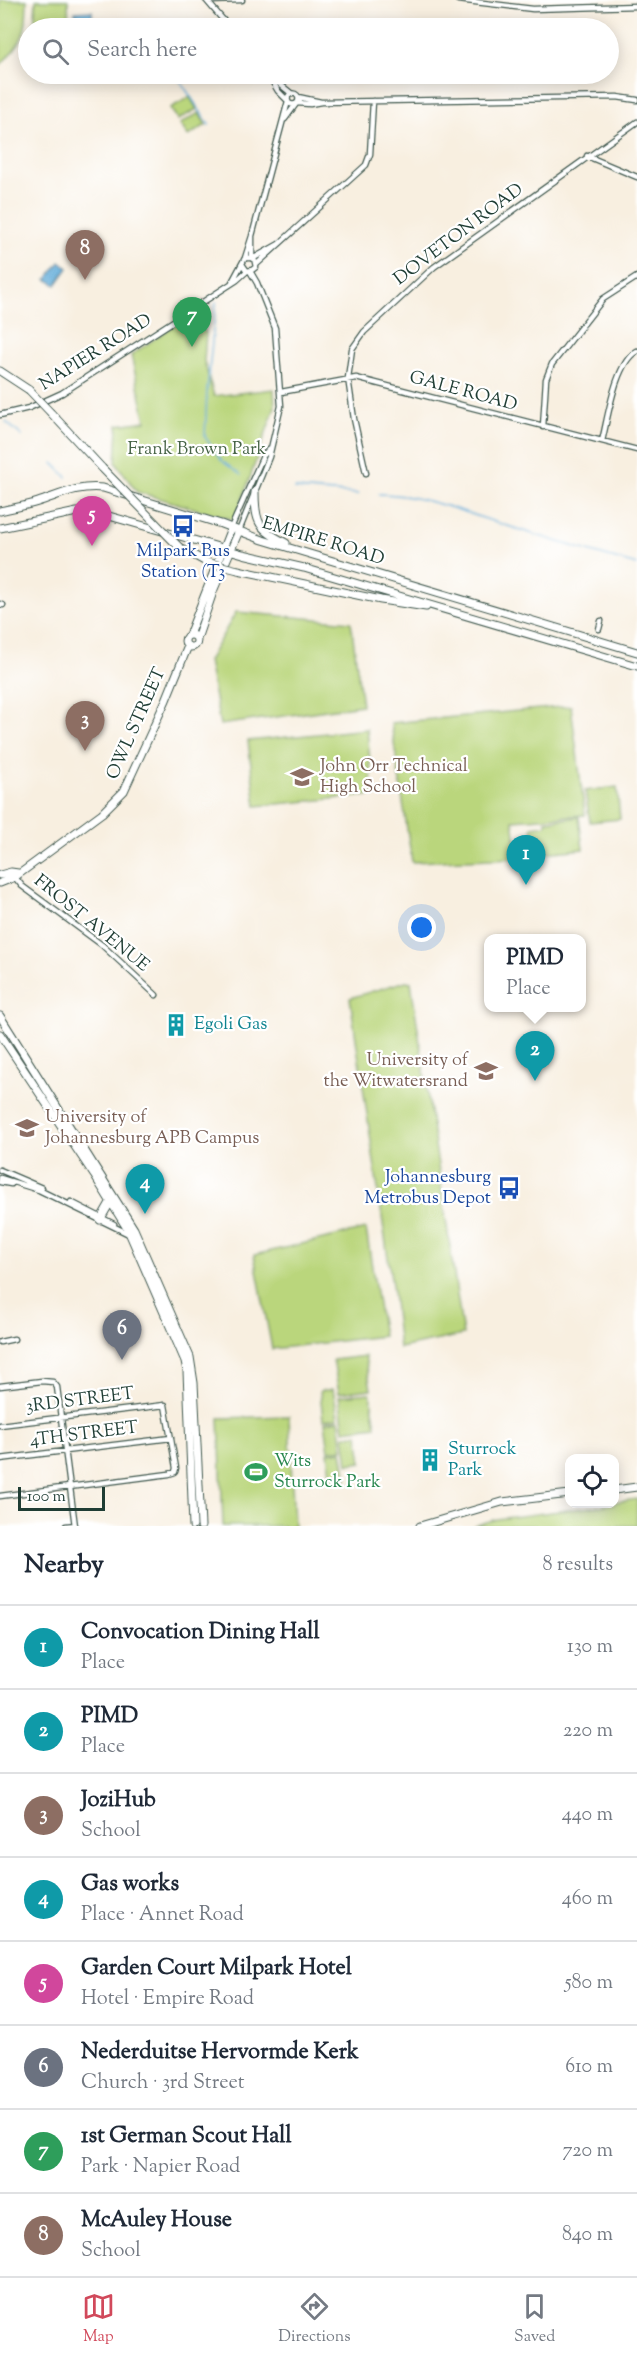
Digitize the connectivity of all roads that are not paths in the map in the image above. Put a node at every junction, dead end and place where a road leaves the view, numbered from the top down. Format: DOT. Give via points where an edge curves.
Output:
graph roads {
  1 [pos="207,0"];
  2 [pos="242,0"];
  3 [pos="458,0"];
  4 [pos="637,6"];
  5 [pos="222,18"];
  6 [pos="274,84"];
  7 [pos="279,84"];
  8 [pos="291,94"];
  9 [pos="637,100"];
  10 [pos="288,101"];
  11 [pos="297,101"];
  12 [pos="373,101"];
  13 [pos="285,119"];
  14 [pos="637,122"];
  15 [pos="587,156"];
  16 [pos="637,177"];
  17 [pos="252,236"];
  18 [pos="279,243"];
  19 [pos="253,257"];
  20 [pos="245,258"];
  21 [pos="242,264"];
  22 [pos="256,266"];
  23 [pos="249,271"];
  24 [pos="637,277"];
  25 [pos="231,282"];
  26 [pos="257,283"];
  27 [pos="637,351"];
  28 [pos="0,371"];
  29 [pos="348,378"];
  30 [pos="281,392"];
  31 [pos="0,415"];
  32 [pos="543,427"];
  33 [pos="602,441"];
  34 [pos="269,448"];
  35 [pos="637,450"];
  36 [pos="366,473"];
  37 [pos="255,492"];
  38 [pos="0,504"];
  39 [pos="22,506"];
  40 [pos="0,511"];
  41 [pos="231,528"];
  42 [pos="0,530"];
  43 [pos="239,531"];
  44 [pos="227,549"];
  45 [pos="299,550"];
  46 [pos="431,606"];
  47 [pos="601,621"];
  48 [pos="599,629"];
  49 [pos="189,635"];
  50 [pos="197,639"];
  51 [pos="188,646"];
  52 [pos="637,652"];
  53 [pos="637,666"];
  54 [pos="15,874"];
  55 [pos="0,875"];
  56 [pos="0,883"];
  57 [pos="156,995"];
  58 [pos="0,1016"];
  59 [pos="0,1034"];
  60 [pos="73,1129"];
  61 [pos="66,1134"];
  62 [pos="0,1169"];
  63 [pos="97,1173"];
  64 [pos="0,1180"];
  65 [pos="111,1201"];
  66 [pos="101,1219"];
  67 [pos="132,1232"];
  68 [pos="14,1339"];
  69 [pos="0,1342"];
  70 [pos="0,1386"];
  71 [pos="60,1417"];
  72 [pos="0,1425"];
  73 [pos="171,1438"];
  74 [pos="64,1450"];
  75 [pos="0,1459"];
  76 [pos="69,1487"];
  77 [pos="637,1487"];
  78 [pos="619,1489"];
  79 [pos="565,1495"];
  80 [pos="0,1496"];
  81 [pos="75,1525"];
  82 [pos="66,1526"];
  83 [pos="193,1526"];
  84 [pos="201,1526"];
  85 [pos="420,1526"];
  1 -- 2 [label="street"];
  1 -- 5 [label="street"];
  3 -- 4 [label="street" via="533,9"];
  6 -- 10 [label="street"];
  7 -- 8 [label="street"];
  8 -- 10 [label="street"];
  8 -- 11 [label="street"];
  9 -- 12 [label="street"];
  10 -- 11 [label="street"];
  10 -- 13 [label="street"];
  11 -- 12 [label="street"];
  11 -- 13 [label="street"];
  12 -- 18 [label="street" via="366,165"];
  13 -- 17 [label="street"];
  14 -- 15 [label="street, DOVETON ROAD"];
  15 -- 16 [label="street"];
  15 -- 29 [label="street, DOVETON ROAD" via="419,279 356,342 350,355"];
  17 -- 19 [label="street"];
  17 -- 20 [label="street, NAPIER ROAD"];
  18 -- 19 [label="street"];
  18 -- 22 [label="street"];
  19 -- 20 [label="street"];
  19 -- 22 [label="street"];
  20 -- 21 [label="street, NAPIER ROAD"];
  21 -- 23 [label="street"];
  21 -- 25 [label="street, NAPIER ROAD"];
  22 -- 23 [label="street, NAPIER ROAD"];
  22 -- 26 [label="street"];
  23 -- 25 [label="street, NAPIER ROAD"];
  23 -- 26 [label="street"];
  24 -- 32 [label="street" via="603,299 552,364 546,379"];
  25 -- 31 [label="street, NAPIER ROAD" via="62,393 29,408"];
  26 -- 30 [label="street" via="275,328"];
  27 -- 33 [label="street" via="628,357 618,379"];
  28 -- 46 [label="main road, bridge" via="51,412 179,547 206,562 406,605"];
  29 -- 30 [label="street, GALE ROAD"];
  29 -- 32 [label="street, GALE ROAD"];
  29 -- 36 [label="street, DOVETON ROAD"];
  30 -- 34 [label="street" via="280,413"];
  32 -- 33 [label="street, GALE ROAD"];
  33 -- 35 [label="street, GALE ROAD"];
  34 -- 37 [label="street"];
  34 -- 41 [label="street"];
  37 -- 43 [label="street"];
  37 -- 45 [label="main road" via="255,513 260,525"];
  38 -- 39 [label="main road"];
  39 -- 40 [label="main road, EMPIRE ROAD"];
  39 -- 41 [label="main road, EMPIRE ROAD" via="69,490 93,487"];
  41 -- 43 [label="main road, EMPIRE ROAD"];
  41 -- 44 [label="main road"];
  42 -- 44 [label="main road, EMPIRE ROAD" via="92,511"];
  43 -- 44 [label="main road"];
  43 -- 45 [label="main road, EMPIRE ROAD"];
  44 -- 46 [label="main road, EMPIRE ROAD"];
  44 -- 49 [label="main road"];
  44 -- 50 [label="main road"];
  45 -- 52 [label="main road, EMPIRE ROAD"];
  46 -- 53 [label="main road, EMPIRE ROAD"];
  47 -- 48 [label="street"];
  49 -- 50 [label="main road"];
  49 -- 51 [label="main road" via="185,640"];
  50 -- 51 [label="main road" via="195,645"];
  51 -- 54 [label="main road, OWL STREET" via="124,791 102,813"];
  54 -- 55 [label="main road, OWL STREET"];
  54 -- 56 [label="main road, OWL STREET"];
  54 -- 57 [label="street, FROST AVENUE" via="22,886 102,945"];
  58 -- 60 [label="main road"];
  59 -- 61 [label="main road"];
  60 -- 61 [label="main road"];
  60 -- 63 [label="main road"];
  61 -- 63 [label="main road"];
  62 -- 66 [label="street"];
  63 -- 65 [label="main road"];
  63 -- 67 [label="main road"];
  64 -- 66 [label="street" via="39,1190"];
  65 -- 66 [label="main road"];
  65 -- 67 [label="main road"];
  66 -- 67 [label="street"];
  67 -- 83 [label="main road" via="187,1371"];
  67 -- 84 [label="main road" via="192,1363"];
  68 -- 69 [label="street"];
  70 -- 71 [label="street" via="53,1382 58,1388"];
  71 -- 72 [label="street, 3RD STREET"];
  71 -- 73 [label="street, 3RD STREET" via="163,1405"];
  71 -- 74 [label="street"];
  73 -- 74 [label="street, 4TH STREET"];
  73 -- 76 [label="street" via="176,1468 169,1474"];
  74 -- 75 [label="street, 4TH STREET"];
  74 -- 76 [label="street"];
  76 -- 80 [label="street"];
  76 -- 81 [label="street"];
  77 -- 78 [label="main road"];
  79 -- 85 [label="main road" via="502,1502"];
  81 -- 82 [label="street"];
}
